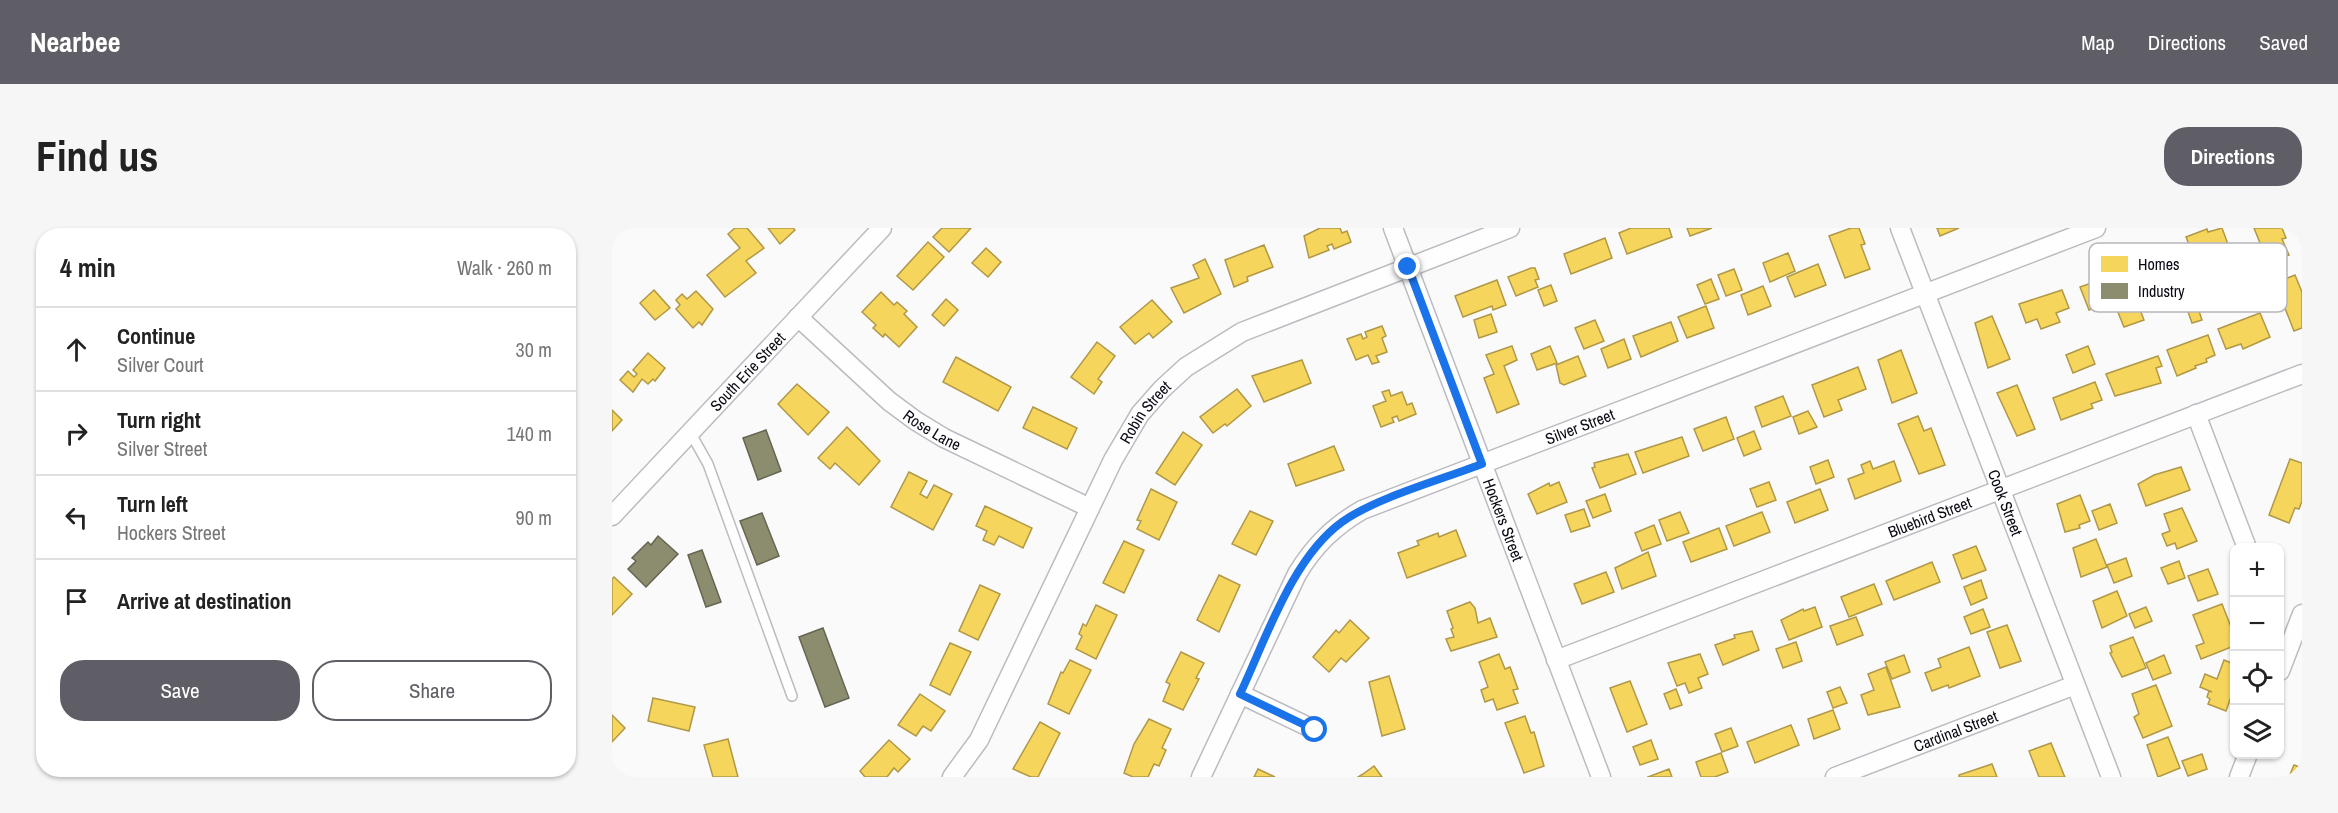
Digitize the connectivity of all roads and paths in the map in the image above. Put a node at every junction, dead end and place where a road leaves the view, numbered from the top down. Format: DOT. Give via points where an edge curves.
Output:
graph roads {
  1 [pos="882,228"];
  2 [pos="1393,228"];
  3 [pos="1510,228"];
  4 [pos="1900,228"];
  5 [pos="2096,228"];
  6 [pos="1408,267"];
  7 [pos="1925,293"];
  8 [pos="798,317"];
  9 [pos="2302,374"];
  10 [pos="2196,414"];
  11 [pos="690,432"];
  12 [pos="1482,464"];
  13 [pos="2000,489"];
  14 [pos="1090,508"];
  15 [pos="612,516"];
  16 [pos="2245,543"];
  17 [pos="2302,614"];
  18 [pos="2291,637"];
  19 [pos="2284,659"];
  20 [pos="1556,660"];
  21 [pos="2075,685"];
  22 [pos="1240,694"];
  23 [pos="792,696"];
  24 [pos="1315,730"];
  25 [pos="2246,759"];
  26 [pos="952,777"];
  27 [pos="1201,777"];
  28 [pos="1601,777"];
  29 [pos="1835,777"];
  30 [pos="2111,777"];
  31 [pos="2239,777"];
  1 -- 8 [label="street, South Erie Street"];
  2 -- 6 [label="street, Hockers Street"];
  3 -- 6 [label="street, Robin Street"];
  4 -- 7 [label="street, Cook Street"];
  5 -- 7 [label="street, Silver Street"];
  6 -- 12 [label="street, Hockers Street"];
  6 -- 14 [label="street, Robin Street" via="1242,332 1186,367 1140,414"];
  7 -- 12 [label="street, Silver Street"];
  7 -- 13 [label="street, Cook Street"];
  8 -- 11 [label="street, South Erie Street"];
  8 -- 14 [label="street, Rose Lane" via="916,421"];
  9 -- 10 [label="street, Bluebird Street"];
  10 -- 13 [label="street, Bluebird Street"];
  10 -- 16 [label="street"];
  11 -- 15 [label="street, South Erie Street"];
  11 -- 23 [label="lane" via="708,464"];
  12 -- 20 [label="street, Hockers Street"];
  12 -- 22 [label="street, Silver Street" via="1362,510 1326,536 1297,574"];
  13 -- 20 [label="street, Bluebird Street"];
  13 -- 21 [label="street, Cook Street"];
  14 -- 26 [label="street, Robin Street" via="980,740"];
  17 -- 18 [label="street"];
  18 -- 19 [label="street"];
  20 -- 28 [label="street, Hockers Street"];
  21 -- 29 [label="street, Cardinal Street"];
  21 -- 30 [label="street, Cook Street"];
  22 -- 24 [label="street"];
  22 -- 27 [label="street, Silver Street"];
  25 -- 31 [label="street"];
}
